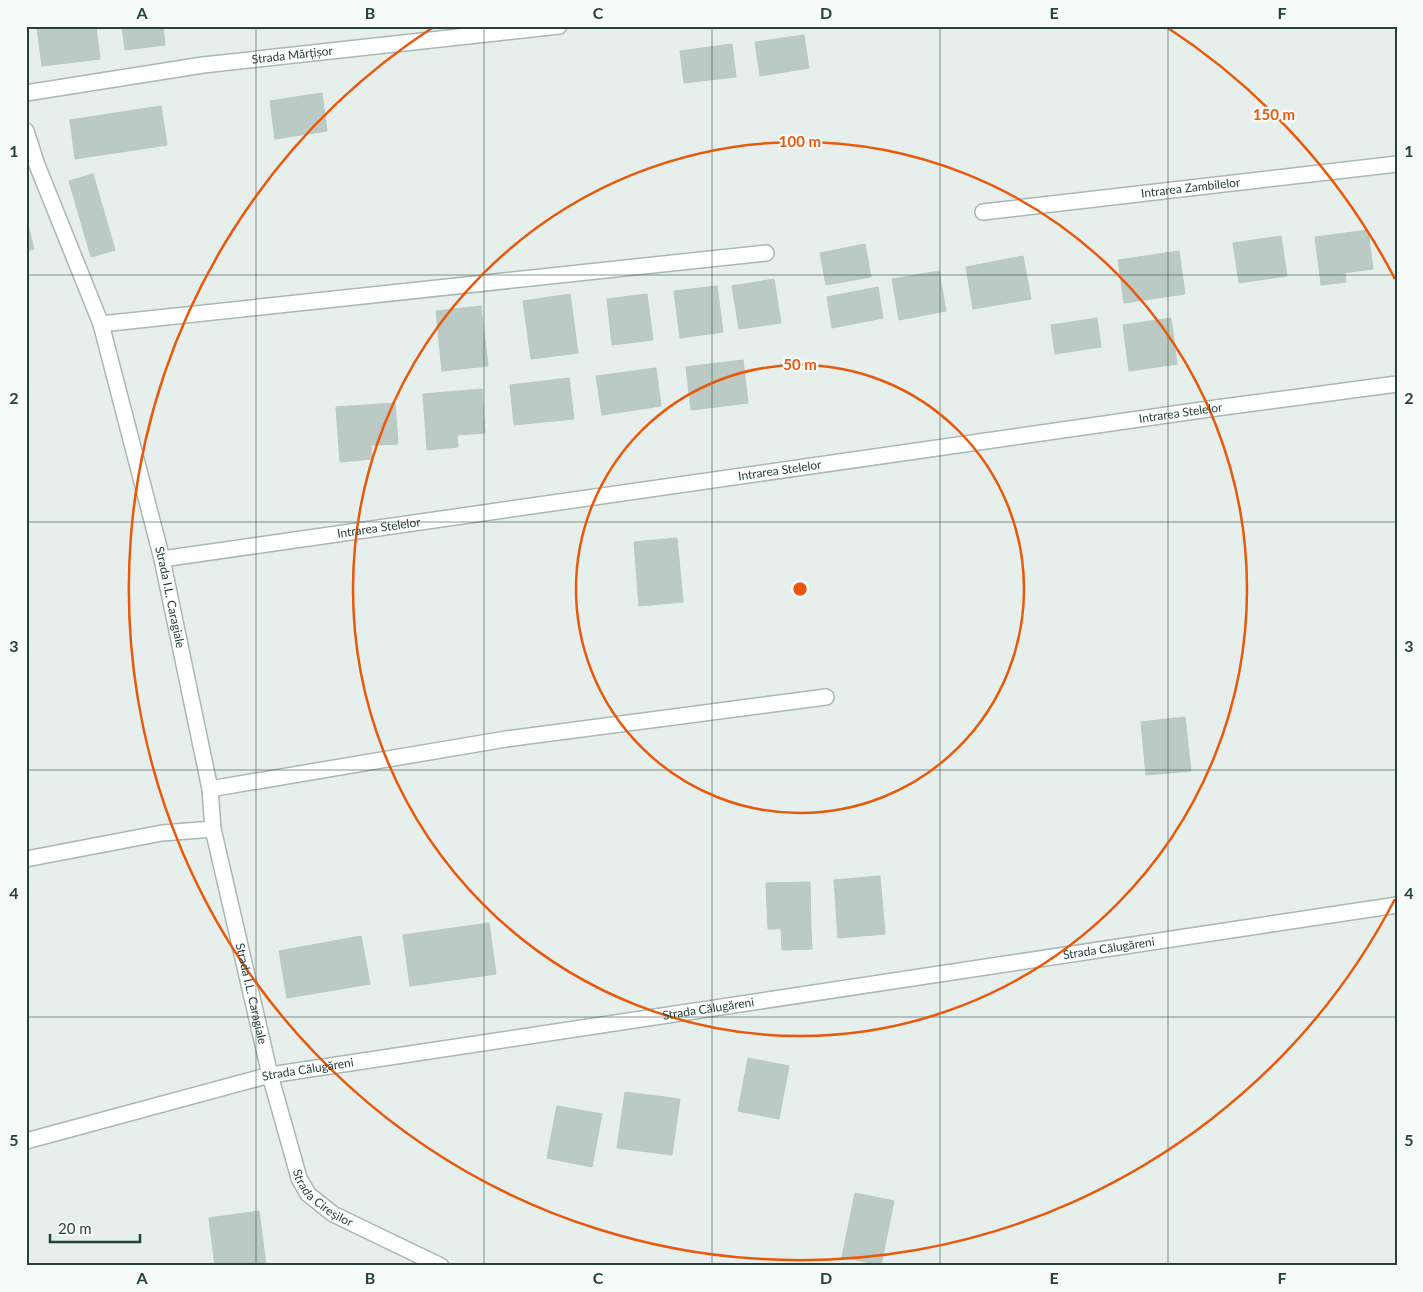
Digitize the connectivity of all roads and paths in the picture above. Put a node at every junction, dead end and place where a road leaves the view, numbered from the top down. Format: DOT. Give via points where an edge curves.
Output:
graph roads {
  1 [pos="559,26"];
  2 [pos="26,93"];
  3 [pos="26,131"];
  4 [pos="1397,164"];
  5 [pos="32,166"];
  6 [pos="983,212"];
  7 [pos="766,254"];
  8 [pos="101,324"];
  9 [pos="1397,384"];
  10 [pos="162,559"];
  11 [pos="826,697"];
  12 [pos="210,789"];
  13 [pos="213,829"];
  14 [pos="26,859"];
  15 [pos="1397,905"];
  16 [pos="270,1075"];
  17 [pos="26,1141"];
  18 [pos="442,1266"];
  1 -- 2 [label="street, Strada Mărțișor" via="202,65"];
  3 -- 5 [label="street, Strada I.L. Caragiale"];
  4 -- 6 [label="street, Intrarea Zambilelor"];
  5 -- 8 [label="street, Strada I.L. Caragiale"];
  7 -- 8 [label="street"];
  8 -- 10 [label="street, Strada I.L. Caragiale"];
  9 -- 10 [label="street, Intrarea Stelelor"];
  10 -- 12 [label="street, Strada I.L. Caragiale"];
  11 -- 12 [label="street" via="506,739"];
  12 -- 13 [label="street, Strada I.L. Caragiale"];
  13 -- 14 [label="street" via="162,833"];
  13 -- 16 [label="street, Strada I.L. Caragiale"];
  15 -- 16 [label="street, Strada Călugăreni"];
  16 -- 17 [label="street, Strada Călugăreni"];
  16 -- 18 [label="street, Strada Cireșilor" via="299,1178 308,1194 333,1214"];
}
